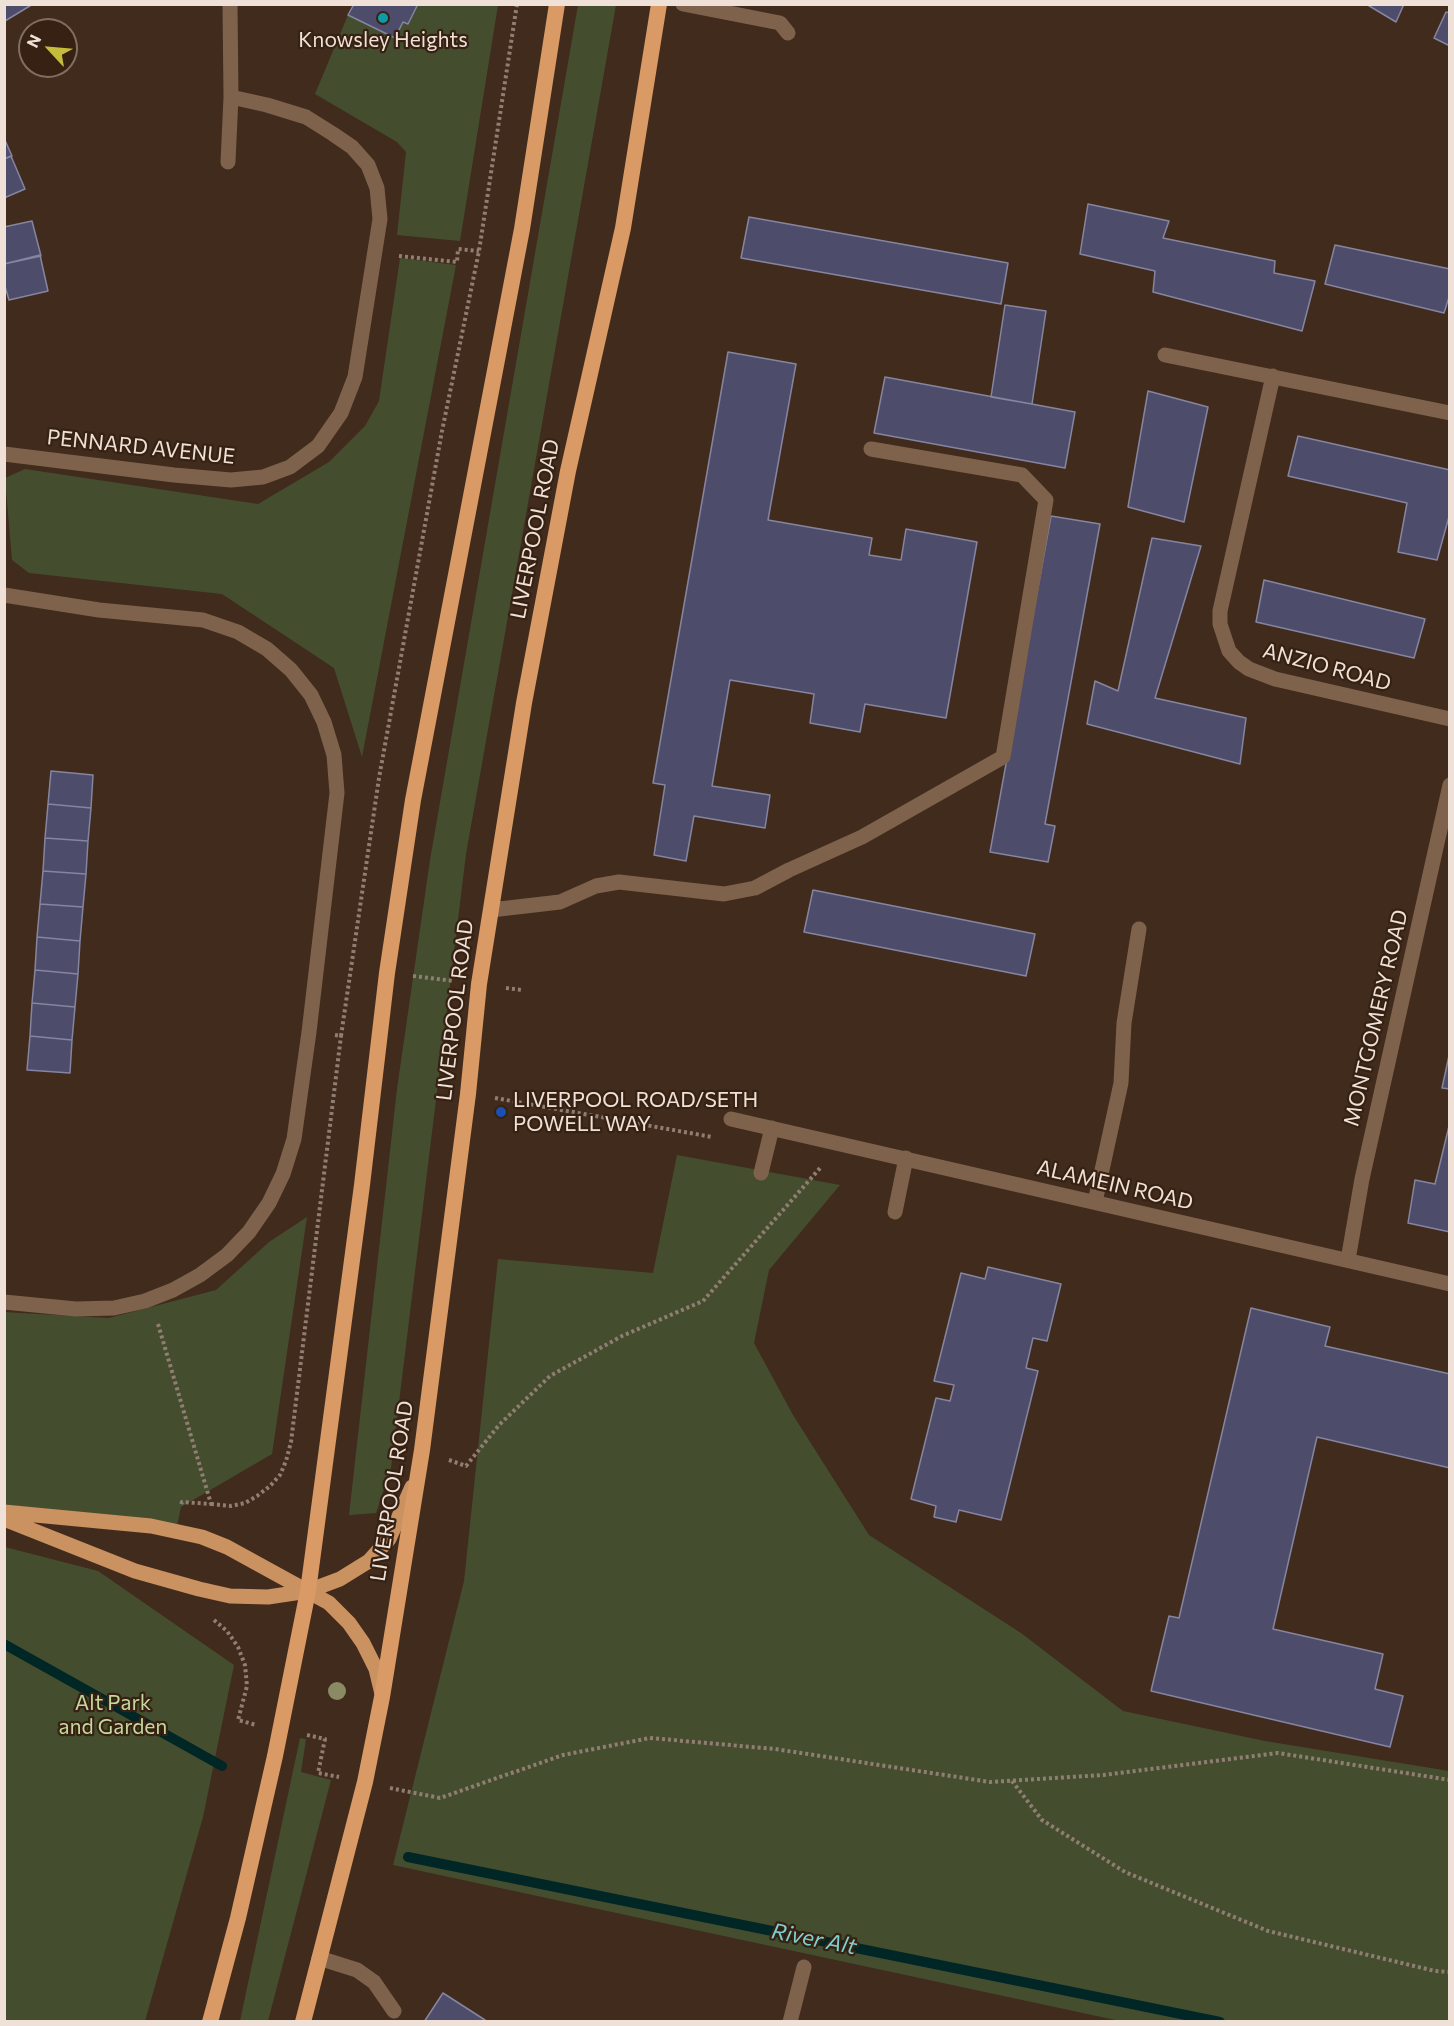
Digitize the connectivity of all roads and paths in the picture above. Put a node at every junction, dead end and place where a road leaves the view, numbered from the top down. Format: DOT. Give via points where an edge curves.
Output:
graph roads {
  1 [pos="230,4"];
  2 [pos="517,4"];
  3 [pos="557,4"];
  4 [pos="659,4"];
  5 [pos="683,4"];
  6 [pos="788,33"];
  7 [pos="231,97"];
  8 [pos="228,162"];
  9 [pos="479,251"];
  10 [pos="374,254"];
  11 [pos="1165,355"];
  12 [pos="1273,376"];
  13 [pos="1449,413"];
  14 [pos="871,449"];
  15 [pos="4,454"];
  16 [pos="4,595"];
  17 [pos="1449,719"];
  18 [pos="1449,785"];
  19 [pos="491,910"];
  20 [pos="1138,929"];
  21 [pos="387,973"];
  22 [pos="479,984"];
  23 [pos="522,990"];
  24 [pos="341,1036"];
  25 [pos="468,1094"];
  26 [pos="731,1119"];
  27 [pos="772,1128"];
  28 [pos="842,1144"];
  29 [pos="906,1158"];
  30 [pos="761,1173"];
  31 [pos="1095,1202"];
  32 [pos="895,1212"];
  33 [pos="1348,1260"];
  34 [pos="1449,1284"];
  35 [pos="145,1300"];
  36 [pos="4,1302"];
  37 [pos="422,1450"];
  38 [pos="418,1473"];
  39 [pos="182,1502"];
  40 [pos="211,1504"];
  41 [pos="4,1512"];
  42 [pos="4,1519"];
  43 [pos="308,1591"];
  44 [pos="211,1618"];
  45 [pos="382,1697"];
  46 [pos="246,1722"];
  47 [pos="300,1734"];
  48 [pos="333,1776"];
  49 [pos="1449,1780"];
  50 [pos="1012,1781"];
  51 [pos="394,1788"];
  52 [pos="320,1958"];
  53 [pos="804,1967"];
  54 [pos="1449,1972"];
  55 [pos="394,2011"];
  56 [pos="210,2022"];
  57 [pos="303,2022"];
  58 [pos="790,2022"];
  1 -- 7 [label="street"];
  2 -- 9 [label="path"];
  3 -- 21 [label="highway" via="522,229 413,800"];
  4 -- 19 [label="highway, LIVERPOOL ROAD" via="623,228 568,471 524,703"];
  5 -- 6 [label="street" via="780,23"];
  7 -- 8 [label="street"];
  7 -- 10 [label="street, PENNARD AVENUE" via="306,117 352,147 368,165 377,188 380,219"];
  9 -- 10 [label="path" via="458,249 457,262"];
  9 -- 21 [label="path" via="379,778 350,968"];
  10 -- 15 [label="street, PENNARD AVENUE" via="355,377 341,413 318,446 290,467 263,477 231,480"];
  11 -- 12 [label="street"];
  12 -- 13 [label="street"];
  12 -- 17 [label="street, ANZIO ROAD" via="1220,611 1229,651 1239,662 1275,680"];
  14 -- 19 [label="street" via="1022,475 1047,500 1003,757 862,837 755,888 724,894 619,882 596,886 560,902"];
  16 -- 35 [label="street" via="99,610 203,620 238,633 291,670 324,722 334,755 337,793 313,999 294,1139 284,1174 249,1232 227,1255 173,1290"];
  18 -- 33 [label="street, MONTGOMERY ROAD" via="1362,1179"];
  19 -- 22 [label="highway, LIVERPOOL ROAD"];
  20 -- 31 [label="street" via="1124,1023 1121,1083"];
  21 -- 22 [label="path"];
  21 -- 43 [label="highway"];
  22 -- 23 [label="path"];
  22 -- 25 [label="highway, LIVERPOOL ROAD"];
  24 -- 40 [label="path" via="291,1442 280,1475 270,1486 245,1503"];
  25 -- 26 [label="path" via="711,1137"];
  25 -- 37 [label="highway, LIVERPOOL ROAD"];
  26 -- 27 [label="street, ALAMEIN ROAD"];
  27 -- 28 [label="street, ALAMEIN ROAD"];
  27 -- 30 [label="street"];
  28 -- 29 [label="street, ALAMEIN ROAD"];
  28 -- 37 [label="path" via="703,1301 622,1336 550,1376 499,1425 466,1466"];
  29 -- 31 [label="street, ALAMEIN ROAD"];
  29 -- 32 [label="street"];
  31 -- 33 [label="street, ALAMEIN ROAD"];
  33 -- 34 [label="street, ALAMEIN ROAD"];
  35 -- 36 [label="street" via="114,1308 76,1309"];
  35 -- 40 [label="path" via="161,1330"];
  37 -- 38 [label="highway, LIVERPOOL ROAD"];
  38 -- 43 [label="main road" via="389,1539 369,1561 340,1579"];
  38 -- 45 [label="highway, LIVERPOOL ROAD"];
  39 -- 40 [label="path"];
  41 -- 43 [label="main road" via="129,1523 202,1537"];
  42 -- 43 [label="main road" via="135,1571 199,1590 268,1597"];
  43 -- 45 [label="main road" via="329,1604 363,1643 376,1669"];
  43 -- 56 [label="highway" via="275,1756"];
  44 -- 46 [label="path" via="227,1631 245,1665 247,1686 238,1720"];
  45 -- 52 [label="highway, LIVERPOOL ROAD" via="365,1782"];
  47 -- 48 [label="path" via="325,1739 318,1773"];
  49 -- 50 [label="path" via="1278,1753 1103,1775"];
  50 -- 51 [label="path" via="990,1782 775,1749 651,1738 563,1755 440,1798"];
  50 -- 54 [label="path" via="1042,1820 1125,1872 1268,1931"];
  52 -- 55 [label="street" via="357,1970 374,1982"];
  52 -- 57 [label="highway, LIVERPOOL ROAD"];
  53 -- 58 [label="street"];
}
